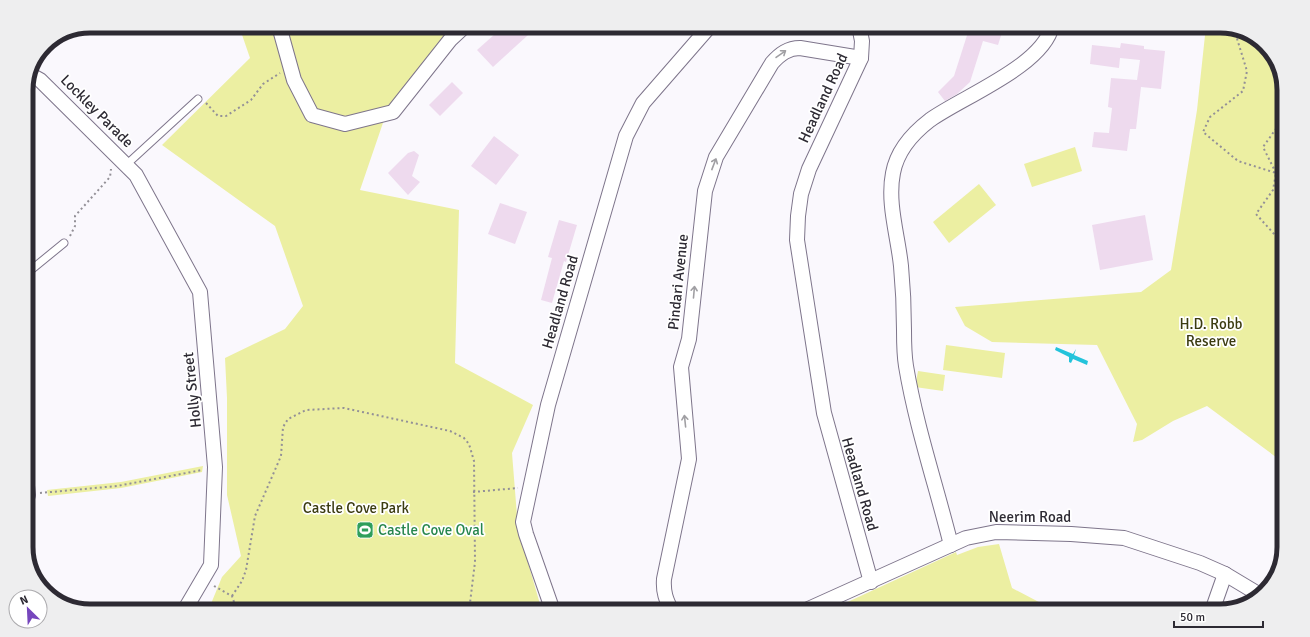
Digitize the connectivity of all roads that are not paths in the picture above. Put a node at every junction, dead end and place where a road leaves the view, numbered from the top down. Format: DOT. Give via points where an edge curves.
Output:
graph roads {
  1 [pos="281,33"];
  2 [pos="458,33"];
  3 [pos="704,33"];
  4 [pos="860,33"];
  5 [pos="1050,33"];
  6 [pos="861,58"];
  7 [pos="35,78"];
  8 [pos="198,98"];
  9 [pos="122,160"];
  10 [pos="136,175"];
  11 [pos="64,243"];
  12 [pos="33,268"];
  13 [pos="951,545"];
  14 [pos="1225,574"];
  15 [pos="871,582"];
  16 [pos="1255,592"];
  17 [pos="188,604"];
  18 [pos="551,604"];
  19 [pos="668,604"];
  20 [pos="820,604"];
  21 [pos="1214,604"];
  1 -- 2 [label="street" via="294,80 312,115 345,124 393,112"];
  3 -- 18 [label="street, Headland Road" via="643,103 626,136 548,405 523,522"];
  4 -- 6 [label="street, Headland Road"];
  5 -- 13 [label="street" via="1047,41 1029,58 920,128 903,148 896,160 893,173 893,213 903,288 905,364"];
  6 -- 15 [label="street, Headland Road" via="809,169 801,194 797,240 824,414"];
  19 -- 6 [label="street, Pindari Avenue, one-way" via="663,589 664,580 689,459 681,367 688,339 704,201 716,157 777,56 792,48 800,48"];
  7 -- 9 [label="street, Lockley Parade"];
  8 -- 9 [label="lane"];
  9 -- 10 [label="street, Lockley Parade"];
  10 -- 17 [label="street, Holly Street" via="200,292 215,467 211,565"];
  11 -- 12 [label="lane"];
  13 -- 14 [label="street, Neerim Road" via="966,538 996,532 1124,538"];
  13 -- 15 [label="street, Neerim Road"];
  14 -- 16 [label="street, Neerim Road"];
  14 -- 21 [label="street"];
  15 -- 20 [label="street, Neerim Road"];
}
